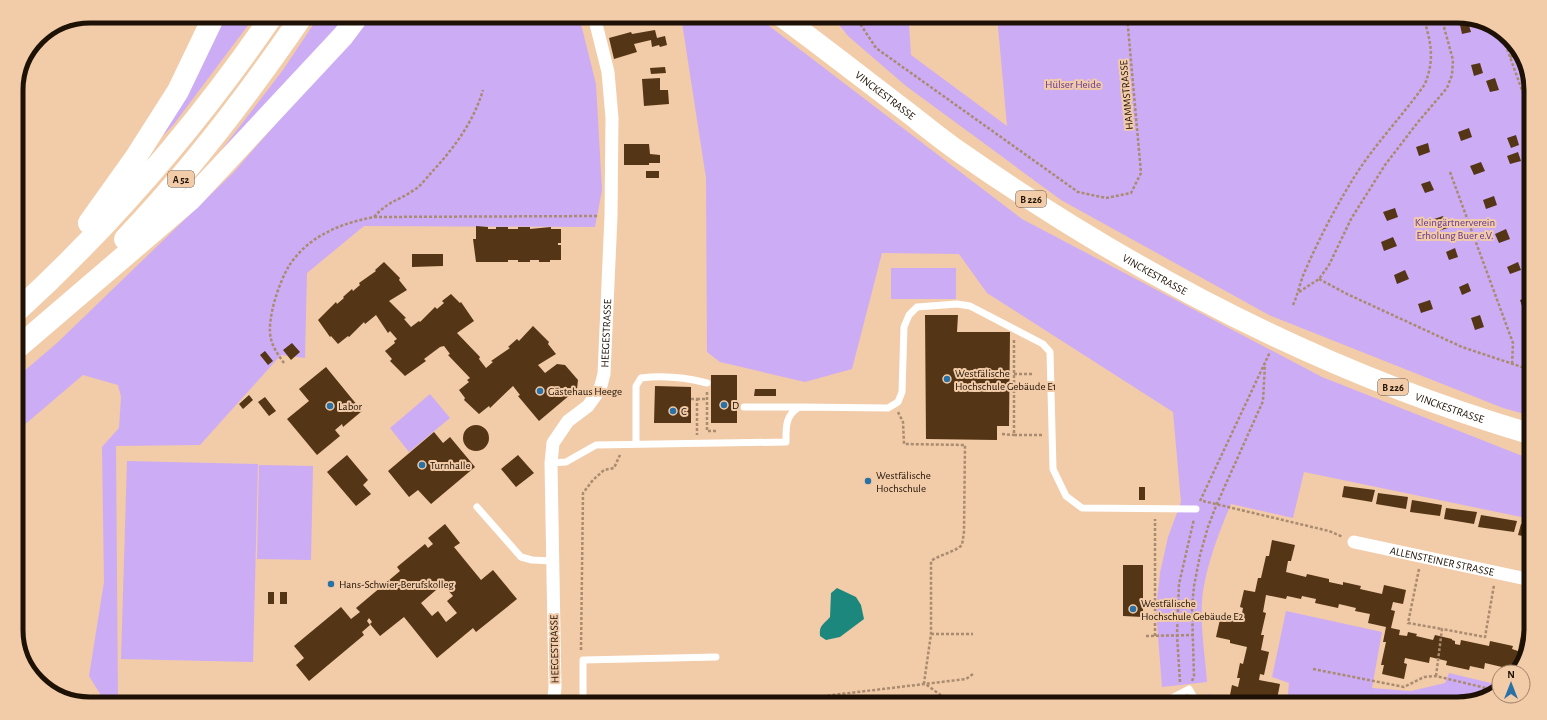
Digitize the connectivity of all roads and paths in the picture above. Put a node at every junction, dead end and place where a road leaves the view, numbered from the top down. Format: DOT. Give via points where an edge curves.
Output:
graph roads {
  1 [pos="211,23"];
  2 [pos="267,23"];
  3 [pos="297,23"];
  4 [pos="353,23"];
  5 [pos="596,23"];
  6 [pos="791,23"];
  7 [pos="802,23"];
  8 [pos="860,23"];
  9 [pos="1128,23"];
  10 [pos="1425,23"];
  11 [pos="1443,23"];
  12 [pos="818,43"];
  13 [pos="1505,44"];
  14 [pos="1514,56"];
  15 [pos="1510,57"];
  16 [pos="483,90"];
  17 [pos="1524,96"];
  18 [pos="1450,172"];
  19 [pos="611,216"];
  20 [pos="374,217"];
  21 [pos="1319,279"];
  22 [pos="41,289"];
  23 [pos="1299,292"];
  24 [pos="1293,305"];
  25 [pos="23,306"];
  26 [pos="41,326"];
  27 [pos="1014,338"];
  28 [pos="23,343"];
  29 [pos="1272,350"];
  30 [pos="284,363"];
  31 [pos="1265,363"];
  32 [pos="1512,364"];
  33 [pos="1524,368"];
  34 [pos="1014,374"];
  35 [pos="1033,374"];
  36 [pos="707,383"];
  37 [pos="691,400"];
  38 [pos="697,400"];
  39 [pos="707,400"];
  40 [pos="894,404"];
  41 [pos="744,407"];
  42 [pos="799,407"];
  43 [pos="1524,432"];
  44 [pos="1002,434"];
  45 [pos="1014,435"];
  46 [pos="1053,435"];
  47 [pos="697,443"];
  48 [pos="726,443"];
  49 [pos="636,444"];
  50 [pos="621,445"];
  51 [pos="551,463"];
  52 [pos="1200,501"];
  53 [pos="1216,506"];
  54 [pos="477,507"];
  55 [pos="1155,508"];
  56 [pos="1196,509"];
  57 [pos="1354,542"];
  58 [pos="1422,557"];
  59 [pos="553,561"];
  60 [pos="1497,573"];
  61 [pos="1524,579"];
  62 [pos="1442,629"];
  63 [pos="931,634"];
  64 [pos="973,634"];
  65 [pos="1176,635"];
  66 [pos="1192,635"];
  67 [pos="1146,636"];
  68 [pos="1155,636"];
  69 [pos="716,657"];
  70 [pos="583,660"];
  71 [pos="1312,669"];
  72 [pos="973,674"];
  73 [pos="1436,676"];
  74 [pos="924,683"];
  75 [pos="1189,689"];
  76 [pos="1489,689"];
  77 [pos="1181,693"];
  78 [pos="554,697"];
  79 [pos="583,697"];
  80 [pos="813,697"];
  81 [pos="943,697"];
  82 [pos="1173,697"];
  83 [pos="1194,697"];
  1 -- 22 [label="highway" via="178,91 144,145"];
  2 -- 22 [label="highway, A 52" via="182,139"];
  3 -- 26 [label="highway, A 52" via="196,160 166,196"];
  4 -- 26 [label="highway" via="190,200"];
  5 -- 19 [label="street, HEEGESTRASSE" via="609,80 612,118"];
  6 -- 12 [label="main road, VINCKESTRASSE / B 226"];
  7 -- 12 [label="main road, VINCKESTRASSE / B 226"];
  8 -- 9 [label="path, HAMMSTRASSE" via="876,48 1078,192 1106,198 1131,193 1141,173"];
  10 -- 23 [label="path" via="1432,49 1426,84 1369,155 1351,183 1304,272"];
  11 -- 21 [label="path" via="1453,60 1450,82 1385,165 1351,219 1329,265"];
  12 -- 43 [label="main road, VINCKESTRASSE / B 226" via="960,153 1099,244 1186,293 1260,330 1351,370 1429,401"];
  13 -- 15 [label="path"];
  14 -- 15 [label="path"];
  15 -- 17 [label="path"];
  16 -- 20 [label="path" via="468,126 454,148 416,190 384,206"];
  18 -- 32 [label="path" via="1513,343"];
  19 -- 20 [label="path"];
  19 -- 51 [label="street, HEEGESTRASSE" via="604,374 600,389 588,406 568,421 553,443"];
  20 -- 30 [label="path" via="355,220 316,238 289,266 274,303 271,327 271,338"];
  21 -- 23 [label="path"];
  21 -- 32 [label="path" via="1462,347"];
  22 -- 25 [label="highway, A 52"];
  23 -- 24 [label="path"];
  26 -- 28 [label="highway, A 52"];
  27 -- 34 [label="path"];
  29 -- 31 [label="path"];
  31 -- 52 [label="path"];
  31 -- 53 [label="path" via="1263,401"];
  32 -- 33 [label="path"];
  34 -- 35 [label="path"];
  34 -- 45 [label="path"];
  36 -- 39 [label="path"];
  36 -- 49 [label="lane" via="684,377 642,378 636,386"];
  37 -- 38 [label="path"];
  38 -- 39 [label="path"];
  38 -- 47 [label="path"];
  39 -- 48 [label="path" via="707,431 726,431"];
  40 -- 42 [label="lane" via="888,408"];
  40 -- 46 [label="lane" via="898,402 902,392 904,327 909,315 917,307 927,305 970,306 1043,344 1050,352"];
  40 -- 63 [label="path" via="903,422 904,444 965,445 962,545 956,550 938,555 931,561"];
  41 -- 42 [label="lane"];
  42 -- 48 [label="lane" via="786,424 786,442"];
  44 -- 45 [label="path"];
  45 -- 46 [label="path"];
  46 -- 55 [label="lane" via="1053,469 1066,496 1074,504 1082,508"];
  47 -- 48 [label="lane"];
  47 -- 49 [label="lane"];
  49 -- 50 [label="lane"];
  50 -- 51 [label="lane" via="596,445 566,462"];
  50 -- 70 [label="path" via="621,454 614,468 604,470 583,493"];
  51 -- 59 [label="street, HEEGESTRASSE"];
  52 -- 53 [label="path"];
  52 -- 56 [label="path"];
  53 -- 57 [label="path" via="1329,530"];
  53 -- 66 [label="path" via="1208,527 1194,586"];
  54 -- 59 [label="lane" via="521,557"];
  55 -- 56 [label="lane"];
  55 -- 68 [label="path"];
  56 -- 65 [label="path" via="1179,584"];
  57 -- 58 [label="street, ALLENSTEINER STRASSE"];
  58 -- 60 [label="street, ALLENSTEINER STRASSE"];
  58 -- 62 [label="path" via="1408,623"];
  59 -- 78 [label="street, HEEGESTRASSE"];
  60 -- 61 [label="street, ALLENSTEINER STRASSE"];
  60 -- 62 [label="path" via="1485,637"];
  62 -- 73 [label="path"];
  63 -- 64 [label="path"];
  63 -- 74 [label="path"];
  65 -- 66 [label="path"];
  65 -- 68 [label="path"];
  65 -- 77 [label="path"];
  66 -- 75 [label="path" via="1194,676"];
  67 -- 68 [label="path"];
  69 -- 70 [label="lane"];
  70 -- 79 [label="lane"];
  71 -- 73 [label="path" via="1404,687 1424,677"];
  72 -- 74 [label="path" via="966,679"];
  73 -- 76 [label="path"];
  74 -- 80 [label="path"];
  74 -- 81 [label="path"];
  75 -- 77 [label="lane"];
  75 -- 83 [label="lane"];
  77 -- 82 [label="lane"];
}
